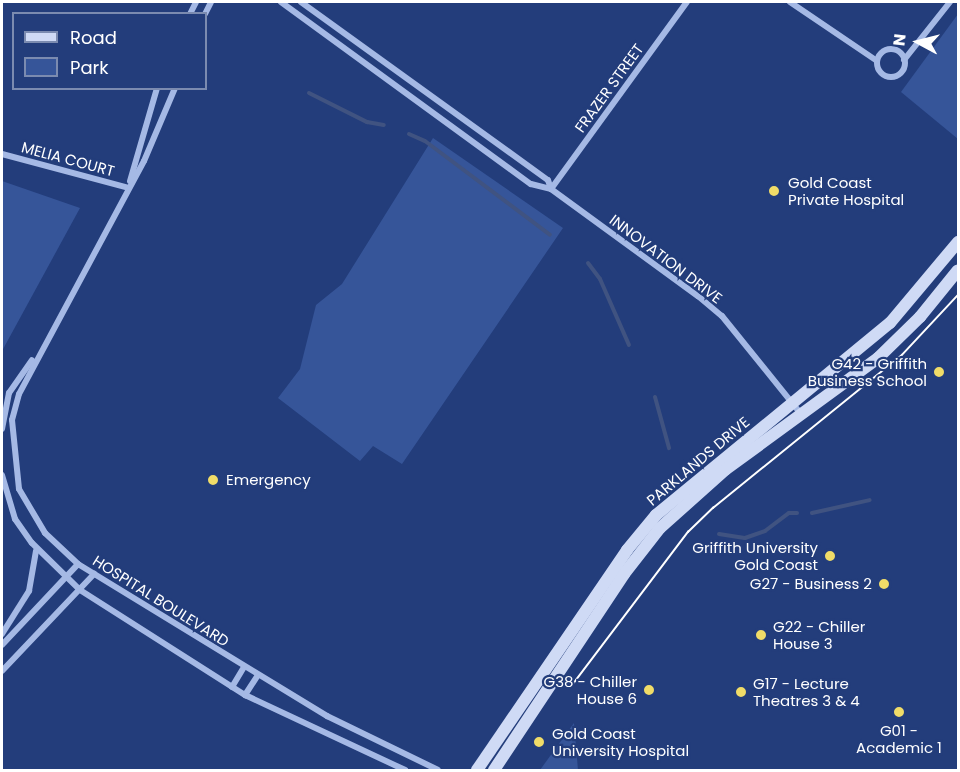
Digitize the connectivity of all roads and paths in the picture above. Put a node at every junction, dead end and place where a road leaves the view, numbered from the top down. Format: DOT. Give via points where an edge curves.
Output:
graph roads {
  1 [pos="281,2"];
  2 [pos="301,2"];
  3 [pos="687,2"];
  4 [pos="790,2"];
  5 [pos="950,2"];
  6 [pos="904,60"];
  7 [pos="877,61"];
  8 [pos="156,90"];
  9 [pos="174,90"];
  10 [pos="2,154"];
  11 [pos="129,188"];
  12 [pos="551,189"];
  13 [pos="958,242"];
  14 [pos="958,270"];
  15 [pos="36,356"];
  16 [pos="792,403"];
  17 [pos="802,415"];
  18 [pos="2,429"];
  19 [pos="2,475"];
  20 [pos="36,549"];
  21 [pos="78,564"];
  22 [pos="94,574"];
  23 [pos="65,578"];
  24 [pos="80,590"];
  25 [pos="2,634"];
  26 [pos="2,645"];
  27 [pos="244,667"];
  28 [pos="2,671"];
  29 [pos="258,675"];
  30 [pos="232,687"];
  31 [pos="245,695"];
  32 [pos="405,771"];
  33 [pos="438,771"];
  34 [pos="477,771"];
  35 [pos="494,771"];
  1 -- 12 [label="street, INNOVATION DRIVE" via="531,184"];
  2 -- 12 [label="street, INNOVATION DRIVE" via="548,180"];
  3 -- 12 [label="street, FRAZER STREET"];
  4 -- 7 [label="street"];
  5 -- 6 [label="street"];
  6 -- 7 [label="street" via="892,50 883,52"];
  6 -- 7 [label="street" via="900,75 890,77 879,71"];
  8 -- 11 [label="street"];
  9 -- 11 [label="street"];
  10 -- 11 [label="street, MELIA COURT"];
  11 -- 15 [label="street, HOSPITAL BOULEVARD"];
  12 -- 16 [label="street, INNOVATION DRIVE" via="713,307"];
  13 -- 16 [label="street, PARKLANDS DRIVE" via="890,323"];
  14 -- 17 [label="street, PARKLANDS DRIVE" via="892,346"];
  15 -- 18 [label="street, HOSPITAL BOULEVARD" via="9,393"];
  15 -- 21 [label="street, HOSPITAL BOULEVARD" via="12,420 20,489 45,533"];
  16 -- 17 [label="street, INNOVATION DRIVE"];
  16 -- 34 [label="street, PARKLANDS DRIVE" via="688,485 643,529"];
  17 -- 35 [label="street, PARKLANDS DRIVE" via="687,500 648,542"];
  19 -- 20 [label="street" via="15,519"];
  20 -- 23 [label="street"];
  20 -- 25 [label="street" via="33,583"];
  21 -- 22 [label="street, HOSPITAL BOULEVARD"];
  21 -- 23 [label="street"];
  22 -- 24 [label="street"];
  22 -- 27 [label="street, HOSPITAL BOULEVARD"];
  23 -- 24 [label="street"];
  23 -- 26 [label="street"];
  24 -- 28 [label="street"];
  24 -- 30 [label="street"];
  27 -- 29 [label="street, HOSPITAL BOULEVARD"];
  27 -- 30 [label="street"];
  29 -- 31 [label="street"];
  29 -- 33 [label="street, HOSPITAL BOULEVARD" via="377,743"];
  30 -- 31 [label="street"];
  31 -- 32 [label="street"];
}
